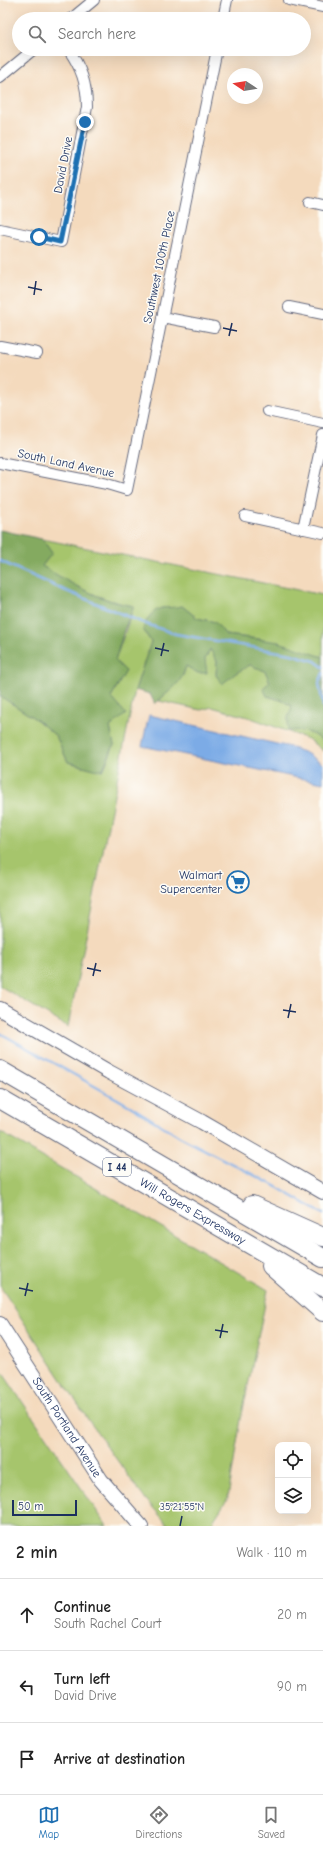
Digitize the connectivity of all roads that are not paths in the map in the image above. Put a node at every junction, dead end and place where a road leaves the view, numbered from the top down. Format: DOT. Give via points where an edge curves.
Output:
graph roads {
  1 [pos="94,0"];
  2 [pos="227,0"];
  3 [pos="289,0"];
  4 [pos="323,7"];
  5 [pos="79,12"];
  6 [pos="224,12"];
  7 [pos="26,56"];
  8 [pos="73,56"];
  9 [pos="216,56"];
  10 [pos="0,77"];
  11 [pos="310,202"];
  12 [pos="323,205"];
  13 [pos="0,229"];
  14 [pos="289,307"];
  15 [pos="323,314"];
  16 [pos="162,317"];
  17 [pos="214,327"];
  18 [pos="0,346"];
  19 [pos="37,353"];
  20 [pos="267,411"];
  21 [pos="323,423"];
  22 [pos="323,435"];
  23 [pos="0,463"];
  24 [pos="127,490"];
  25 [pos="245,516"];
  26 [pos="303,529"];
  27 [pos="323,533"];
  28 [pos="0,1009"];
  29 [pos="0,1070"];
  30 [pos="0,1099"];
  31 [pos="170,1169"];
  32 [pos="323,1192"];
  33 [pos="233,1235"];
  34 [pos="323,1237"];
  35 [pos="323,1258"];
  36 [pos="323,1287"];
  37 [pos="323,1312"];
  38 [pos="0,1324"];
  39 [pos="141,1526"];
  1 -- 5 [label="street"];
  2 -- 6 [label="street"];
  3 -- 4 [label="street"];
  7 -- 10 [label="street"];
  8 -- 13 [label="street, David Drive" via="86,85 87,107 60,242"];
  9 -- 16 [label="street, Southwest 100th Place"];
  11 -- 12 [label="street"];
  14 -- 15 [label="street"];
  16 -- 17 [label="street"];
  16 -- 24 [label="street, Southwest 100th Place"];
  18 -- 19 [label="street"];
  20 -- 21 [label="street"];
  22 -- 26 [label="street"];
  23 -- 24 [label="street, South Land Avenue"];
  25 -- 26 [label="street"];
  26 -- 27 [label="street"];
  28 -- 32 [label="main road"];
  29 -- 31 [label="highway, Will Rogers Expressway / I 44"];
  30 -- 33 [label="highway, Will Rogers Expressway / I 44"];
  31 -- 34 [label="highway"];
  31 -- 35 [label="highway, Will Rogers Expressway / I 44"];
  33 -- 36 [label="highway, Will Rogers Expressway / I 44"];
  33 -- 37 [label="highway"];
  38 -- 39 [label="main road, South Portland Avenue" via="101,1480"];
}
